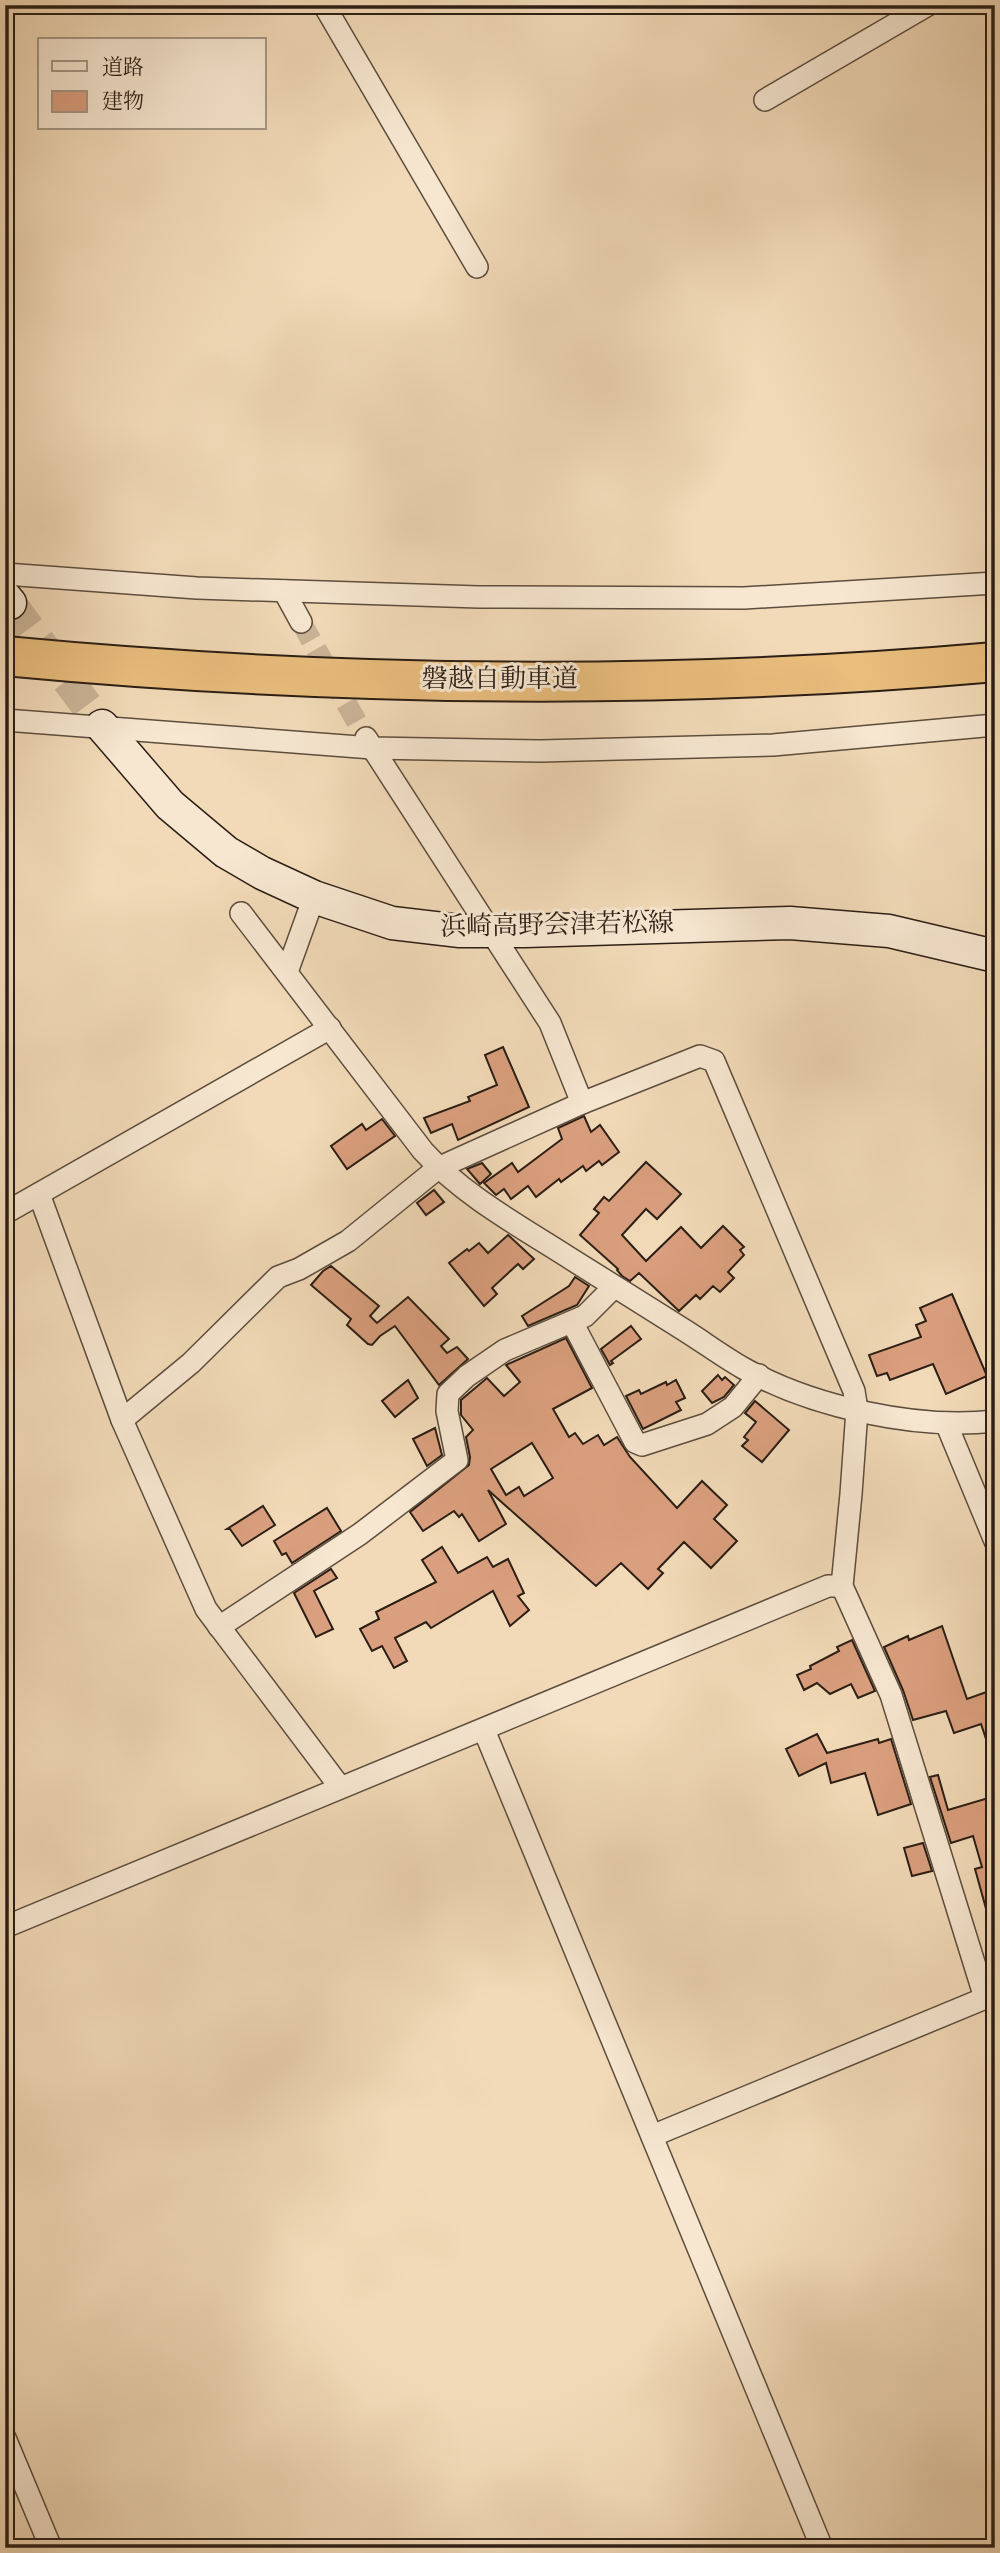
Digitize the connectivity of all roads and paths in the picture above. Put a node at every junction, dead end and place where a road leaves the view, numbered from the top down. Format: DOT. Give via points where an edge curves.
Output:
graph roads {
  1 [pos="324,5"];
  2 [pos="928,5"];
  3 [pos="765,100"];
  4 [pos="477,267"];
  5 [pos="995,583"];
  6 [pos="7,591"];
  7 [pos="284,591"];
  8 [pos="301,622"];
  9 [pos="5,656"];
  10 [pos="995,662"];
  11 [pos="5,720"];
  12 [pos="995,725"];
  13 [pos="102,726"];
  14 [pos="367,741"];
  15 [pos="314,897"];
  16 [pos="241,913"];
  17 [pos="490,931"];
  18 [pos="995,956"];
  19 [pos="287,972"];
  20 [pos="330,1028"];
  21 [pos="582,1103"];
  22 [pos="438,1168"];
  23 [pos="39,1194"];
  24 [pos="5,1213"];
  25 [pos="614,1287"];
  26 [pos="572,1322"];
  27 [pos="759,1375"];
  28 [pos="856,1410"];
  29 [pos="122,1420"];
  30 [pos="995,1421"];
  31 [pos="946,1423"];
  32 [pos="995,1541"];
  33 [pos="842,1586"];
  34 [pos="219,1627"];
  35 [pos="484,1730"];
  36 [pos="340,1787"];
  37 [pos="5,1927"];
  38 [pos="990,1996"];
  39 [pos="652,2136"];
  40 [pos="5,2438"];
  41 [pos="51,2548"];
  42 [pos="822,2548"];
  1 -- 4 [label="street"];
  2 -- 3 [label="street"];
  5 -- 7 [label="street" via="744,598"];
  6 -- 7 [label="street"];
  7 -- 8 [label="street"];
  9 -- 10 [label="highway, 磐越自動車道" via="301,677 463,680 674,681"];
  11 -- 13 [label="street"];
  12 -- 14 [label="street" via="773,745 541,751"];
  13 -- 14 [label="street" via="148,733"];
  13 -- 15 [label="main road, 浜崎高野会津若松線" via="186,821 234,857"];
  14 -- 17 [label="street"];
  15 -- 17 [label="main road, 浜崎高野会津若松線" via="413,927"];
  15 -- 19 [label="street"];
  16 -- 19 [label="street"];
  17 -- 18 [label="main road, 浜崎高野会津若松線" via="801,923 889,931"];
  17 -- 21 [label="street" via="550,1023"];
  19 -- 20 [label="street"];
  20 -- 22 [label="street"];
  20 -- 23 [label="street"];
  21 -- 22 [label="street"];
  21 -- 28 [label="street" via="700,1056 714,1061 854,1391"];
  22 -- 25 [label="street" via="502,1217"];
  22 -- 29 [label="street" via="348,1241 278,1277 191,1363"];
  23 -- 24 [label="street"];
  23 -- 29 [label="street"];
  25 -- 26 [label="street" via="585,1316"];
  25 -- 27 [label="street"];
  26 -- 27 [label="street" via="635,1442 642,1445 707,1424 733,1407"];
  26 -- 34 [label="street" via="505,1350 447,1394 457,1460 360,1534"];
  27 -- 28 [label="street"];
  28 -- 31 [label="street"];
  28 -- 33 [label="street"];
  29 -- 34 [label="street" via="206,1609"];
  30 -- 31 [label="street"];
  31 -- 32 [label="street"];
  33 -- 35 [label="street" via="828,1586"];
  33 -- 38 [label="street" via="891,1695"];
  34 -- 36 [label="street"];
  35 -- 36 [label="street"];
  35 -- 39 [label="street"];
  36 -- 37 [label="street"];
  38 -- 39 [label="street"];
  39 -- 42 [label="street"];
  40 -- 41 [label="street"];
}
